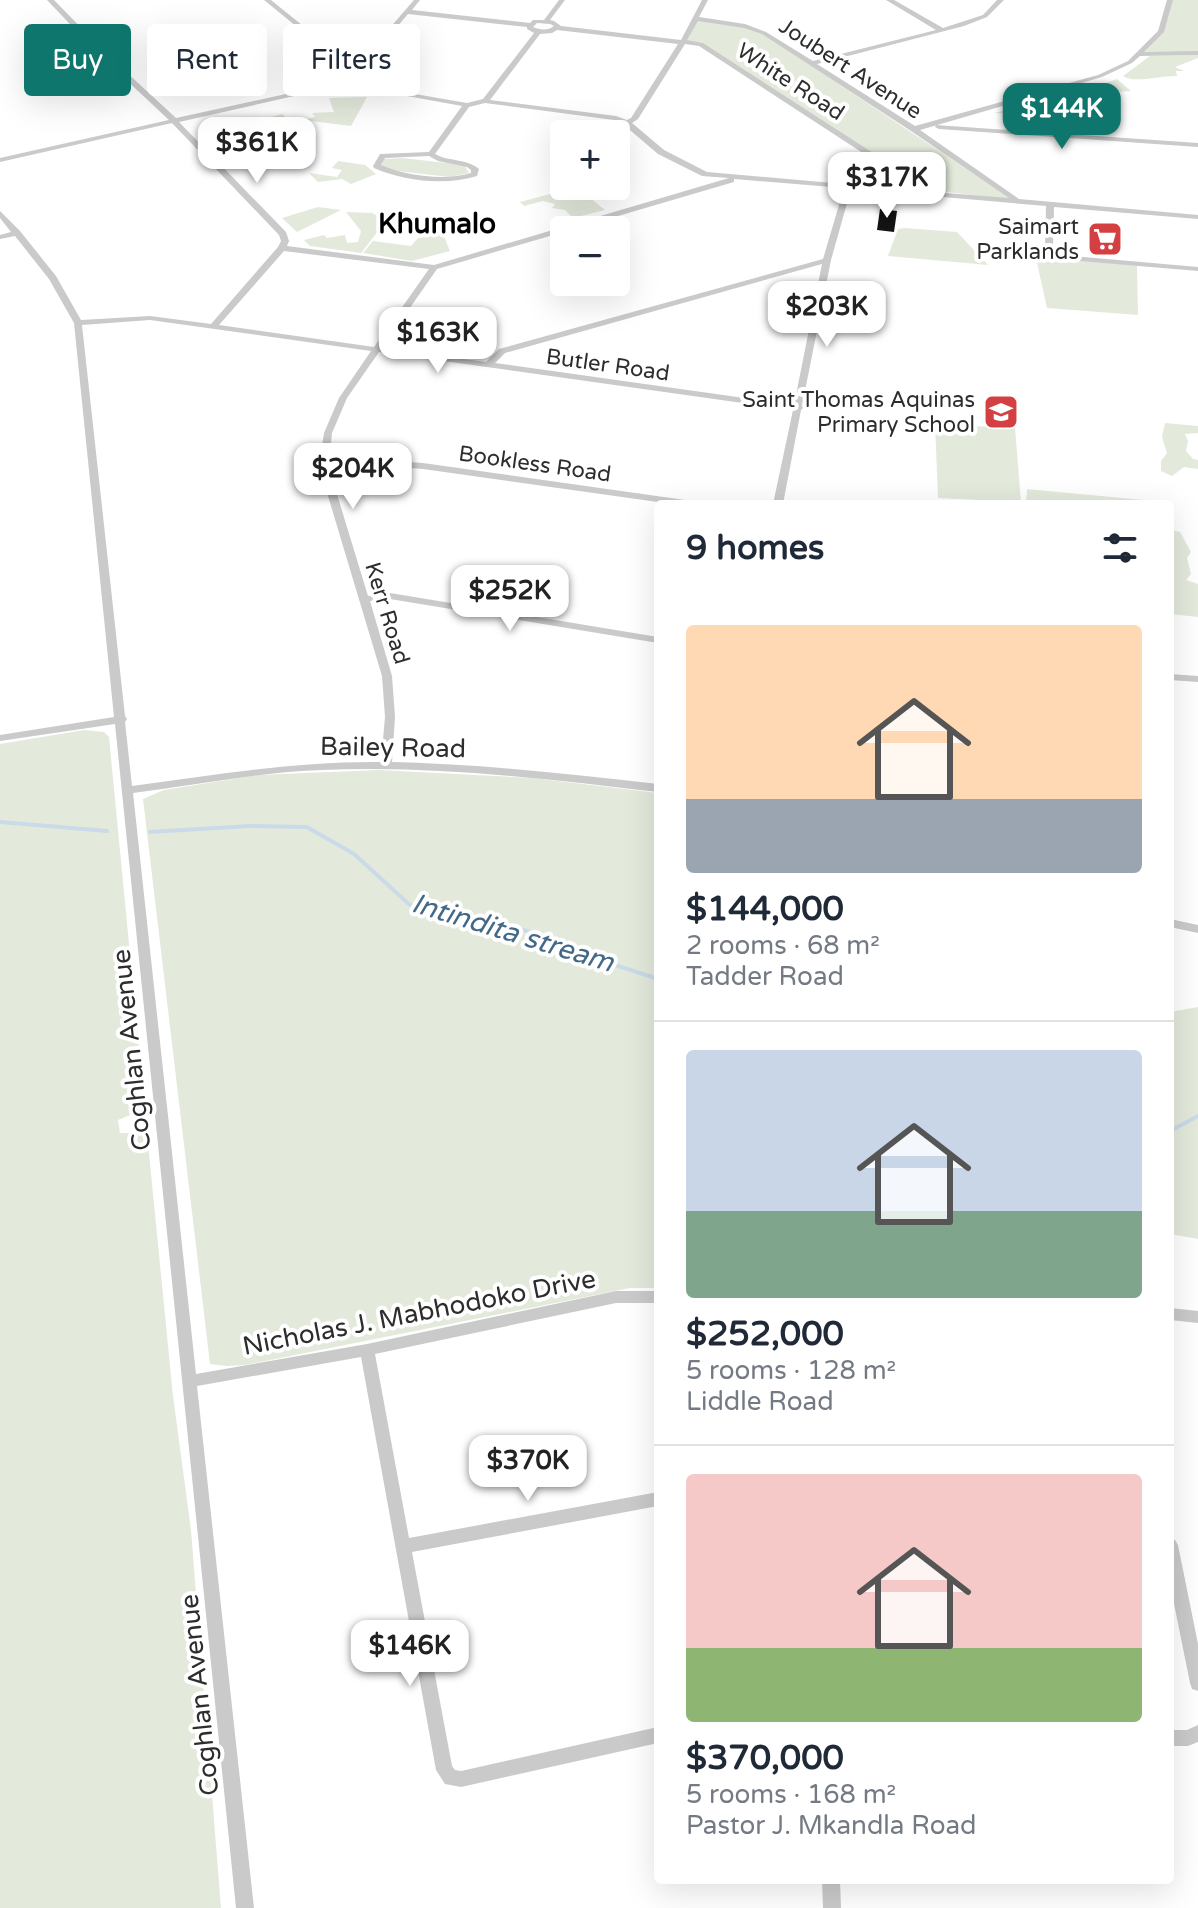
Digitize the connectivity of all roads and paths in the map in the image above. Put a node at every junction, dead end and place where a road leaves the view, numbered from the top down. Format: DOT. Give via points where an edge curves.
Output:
graph roads {
  1 [pos="50,0"];
  2 [pos="267,0"];
  3 [pos="417,0"];
  4 [pos="562,0"];
  5 [pos="705,0"];
  6 [pos="889,0"];
  7 [pos="1001,0"];
  8 [pos="1170,0"];
  9 [pos="408,12"];
  10 [pos="694,18"];
  11 [pos="546,21"];
  12 [pos="73,24"];
  13 [pos="296,24"];
  14 [pos="397,24"];
  15 [pos="529,25"];
  16 [pos="557,28"];
  17 [pos="943,31"];
  18 [pos="538,32"];
  19 [pos="684,40"];
  20 [pos="1198,53"];
  21 [pos="1140,54"];
  22 [pos="810,64"];
  23 [pos="131,81"];
  24 [pos="284,96"];
  25 [pos="416,96"];
  26 [pos="485,101"];
  27 [pos="467,105"];
  28 [pos="173,120"];
  29 [pos="620,120"];
  30 [pos="630,121"];
  31 [pos="630,126"];
  32 [pos="928,126"];
  33 [pos="914,129"];
  34 [pos="1198,145"];
  35 [pos="431,154"];
  36 [pos="0,160"];
  37 [pos="734,179"];
  38 [pos="848,186"];
  39 [pos="906,191"];
  40 [pos="1017,201"];
  41 [pos="1050,204"];
  42 [pos="0,213"];
  43 [pos="1198,217"];
  44 [pos="17,233"];
  45 [pos="0,237"];
  46 [pos="282,248"];
  47 [pos="827,260"];
  48 [pos="434,267"];
  49 [pos="1198,269"];
  50 [pos="78,323"];
  51 [pos="213,327"];
  52 [pos="376,351"];
  53 [pos="488,365"];
  54 [pos="799,408"];
  55 [pos="324,466"];
  56 [pos="664,500"];
  57 [pos="779,500"];
  58 [pos="364,599"];
  59 [pos="654,639"];
  60 [pos="1174,677"];
  61 [pos="1198,679"];
  62 [pos="122,719"];
  63 [pos="0,738"];
  64 [pos="386,766"];
  65 [pos="654,788"];
  66 [pos="128,790"];
  67 [pos="1174,924"];
  68 [pos="1198,929"];
  69 [pos="654,1297"];
  70 [pos="1174,1314"];
  71 [pos="1198,1317"];
  72 [pos="367,1350"];
  73 [pos="190,1381"];
  74 [pos="654,1500"];
  75 [pos="404,1546"];
  76 [pos="1174,1565"];
  77 [pos="1198,1683"];
  78 [pos="1198,1733"];
  79 [pos="654,1736"];
  80 [pos="1174,1738"];
  81 [pos="831,1884"];
  82 [pos="245,1908"];
  83 [pos="832,1908"];
  1 -- 12 [label="street"];
  2 -- 13 [label="street"];
  3 -- 9 [label="street"];
  4 -- 11 [label="street"];
  5 -- 10 [label="street"];
  6 -- 17 [label="street"];
  7 -- 17 [label="street" via="985,16"];
  8 -- 21 [label="street" via="1161,32"];
  9 -- 14 [label="street"];
  9 -- 15 [label="street"];
  10 -- 19 [label="street"];
  10 -- 22 [label="street, Joubert Avenue" via="752,28"];
  11 -- 15 [label="street"];
  11 -- 16 [label="street"];
  15 -- 18 [label="street"];
  16 -- 18 [label="street"];
  16 -- 19 [label="street, White Road"];
  17 -- 22 [label="street"];
  18 -- 26 [label="street"];
  19 -- 30 [label="street"];
  19 -- 39 [label="street, White Road" via="701,44 898,173"];
  20 -- 21 [label="street"];
  21 -- 32 [label="street" via="1100,76"];
  22 -- 33 [label="street, Joubert Avenue"];
  23 -- 28 [label="street"];
  24 -- 28 [label="street"];
  25 -- 27 [label="street"];
  26 -- 27 [label="street"];
  26 -- 29 [label="street"];
  27 -- 35 [label="street"];
  28 -- 36 [label="street"];
  28 -- 46 [label="street" via="278,228 285,241"];
  31 -- 37 [label="street" via="686,166"];
  32 -- 33 [label="street"];
  32 -- 34 [label="street"];
  33 -- 40 [label="street, Joubert Avenue"];
  35 -- 35 [label="street" via="383,156 377,166 454,179 474,174 471,165"];
  37 -- 38 [label="street"];
  37 -- 48 [label="street"];
  38 -- 39 [label="street"];
  38 -- 47 [label="street"];
  39 -- 40 [label="street"];
  40 -- 41 [label="street"];
  41 -- 43 [label="street"];
  41 -- 49 [label="street" via="1049,248 1059,257"];
  42 -- 44 [label="street, Coghlan Avenue"];
  44 -- 45 [label="street"];
  44 -- 50 [label="street, Coghlan Avenue" via="53,278"];
  46 -- 48 [label="street"];
  46 -- 51 [label="street"];
  47 -- 53 [label="street" via="502,351"];
  47 -- 54 [label="street"];
  48 -- 52 [label="street, Kerr Road"];
  50 -- 51 [label="street, Butler Road" via="150,318"];
  50 -- 62 [label="street, Coghlan Avenue"];
  51 -- 52 [label="street, Butler Road"];
  52 -- 53 [label="street, Butler Road"];
  52 -- 55 [label="street, Kerr Road" via="336,413"];
  53 -- 54 [label="street, Butler Road"];
  54 -- 57 [label="street"];
  55 -- 56 [label="street, Bookless Road" via="423,466"];
  55 -- 58 [label="street, Kerr Road"];
  58 -- 59 [label="street" via="390,596"];
  58 -- 64 [label="street, Kerr Road" via="390,695"];
  60 -- 61 [label="street"];
  62 -- 63 [label="street"];
  62 -- 66 [label="street, Coghlan Avenue"];
  64 -- 65 [label="street, Bailey Road"];
  64 -- 66 [label="street, Bailey Road" via="291,768"];
  66 -- 73 [label="street, Coghlan Avenue"];
  67 -- 68 [label="street"];
  69 -- 72 [label="street, Nicholas J. Mabhodoko Drive" via="616,1297"];
  70 -- 71 [label="street"];
  72 -- 73 [label="street, Nicholas J. Mabhodoko Drive"];
  72 -- 75 [label="street"];
  73 -- 82 [label="street, Coghlan Avenue"];
  74 -- 75 [label="street"];
  75 -- 79 [label="street" via="444,1770 451,1778"];
  76 -- 77 [label="street"];
  78 -- 80 [label="street"];
  81 -- 83 [label="street"];
}
